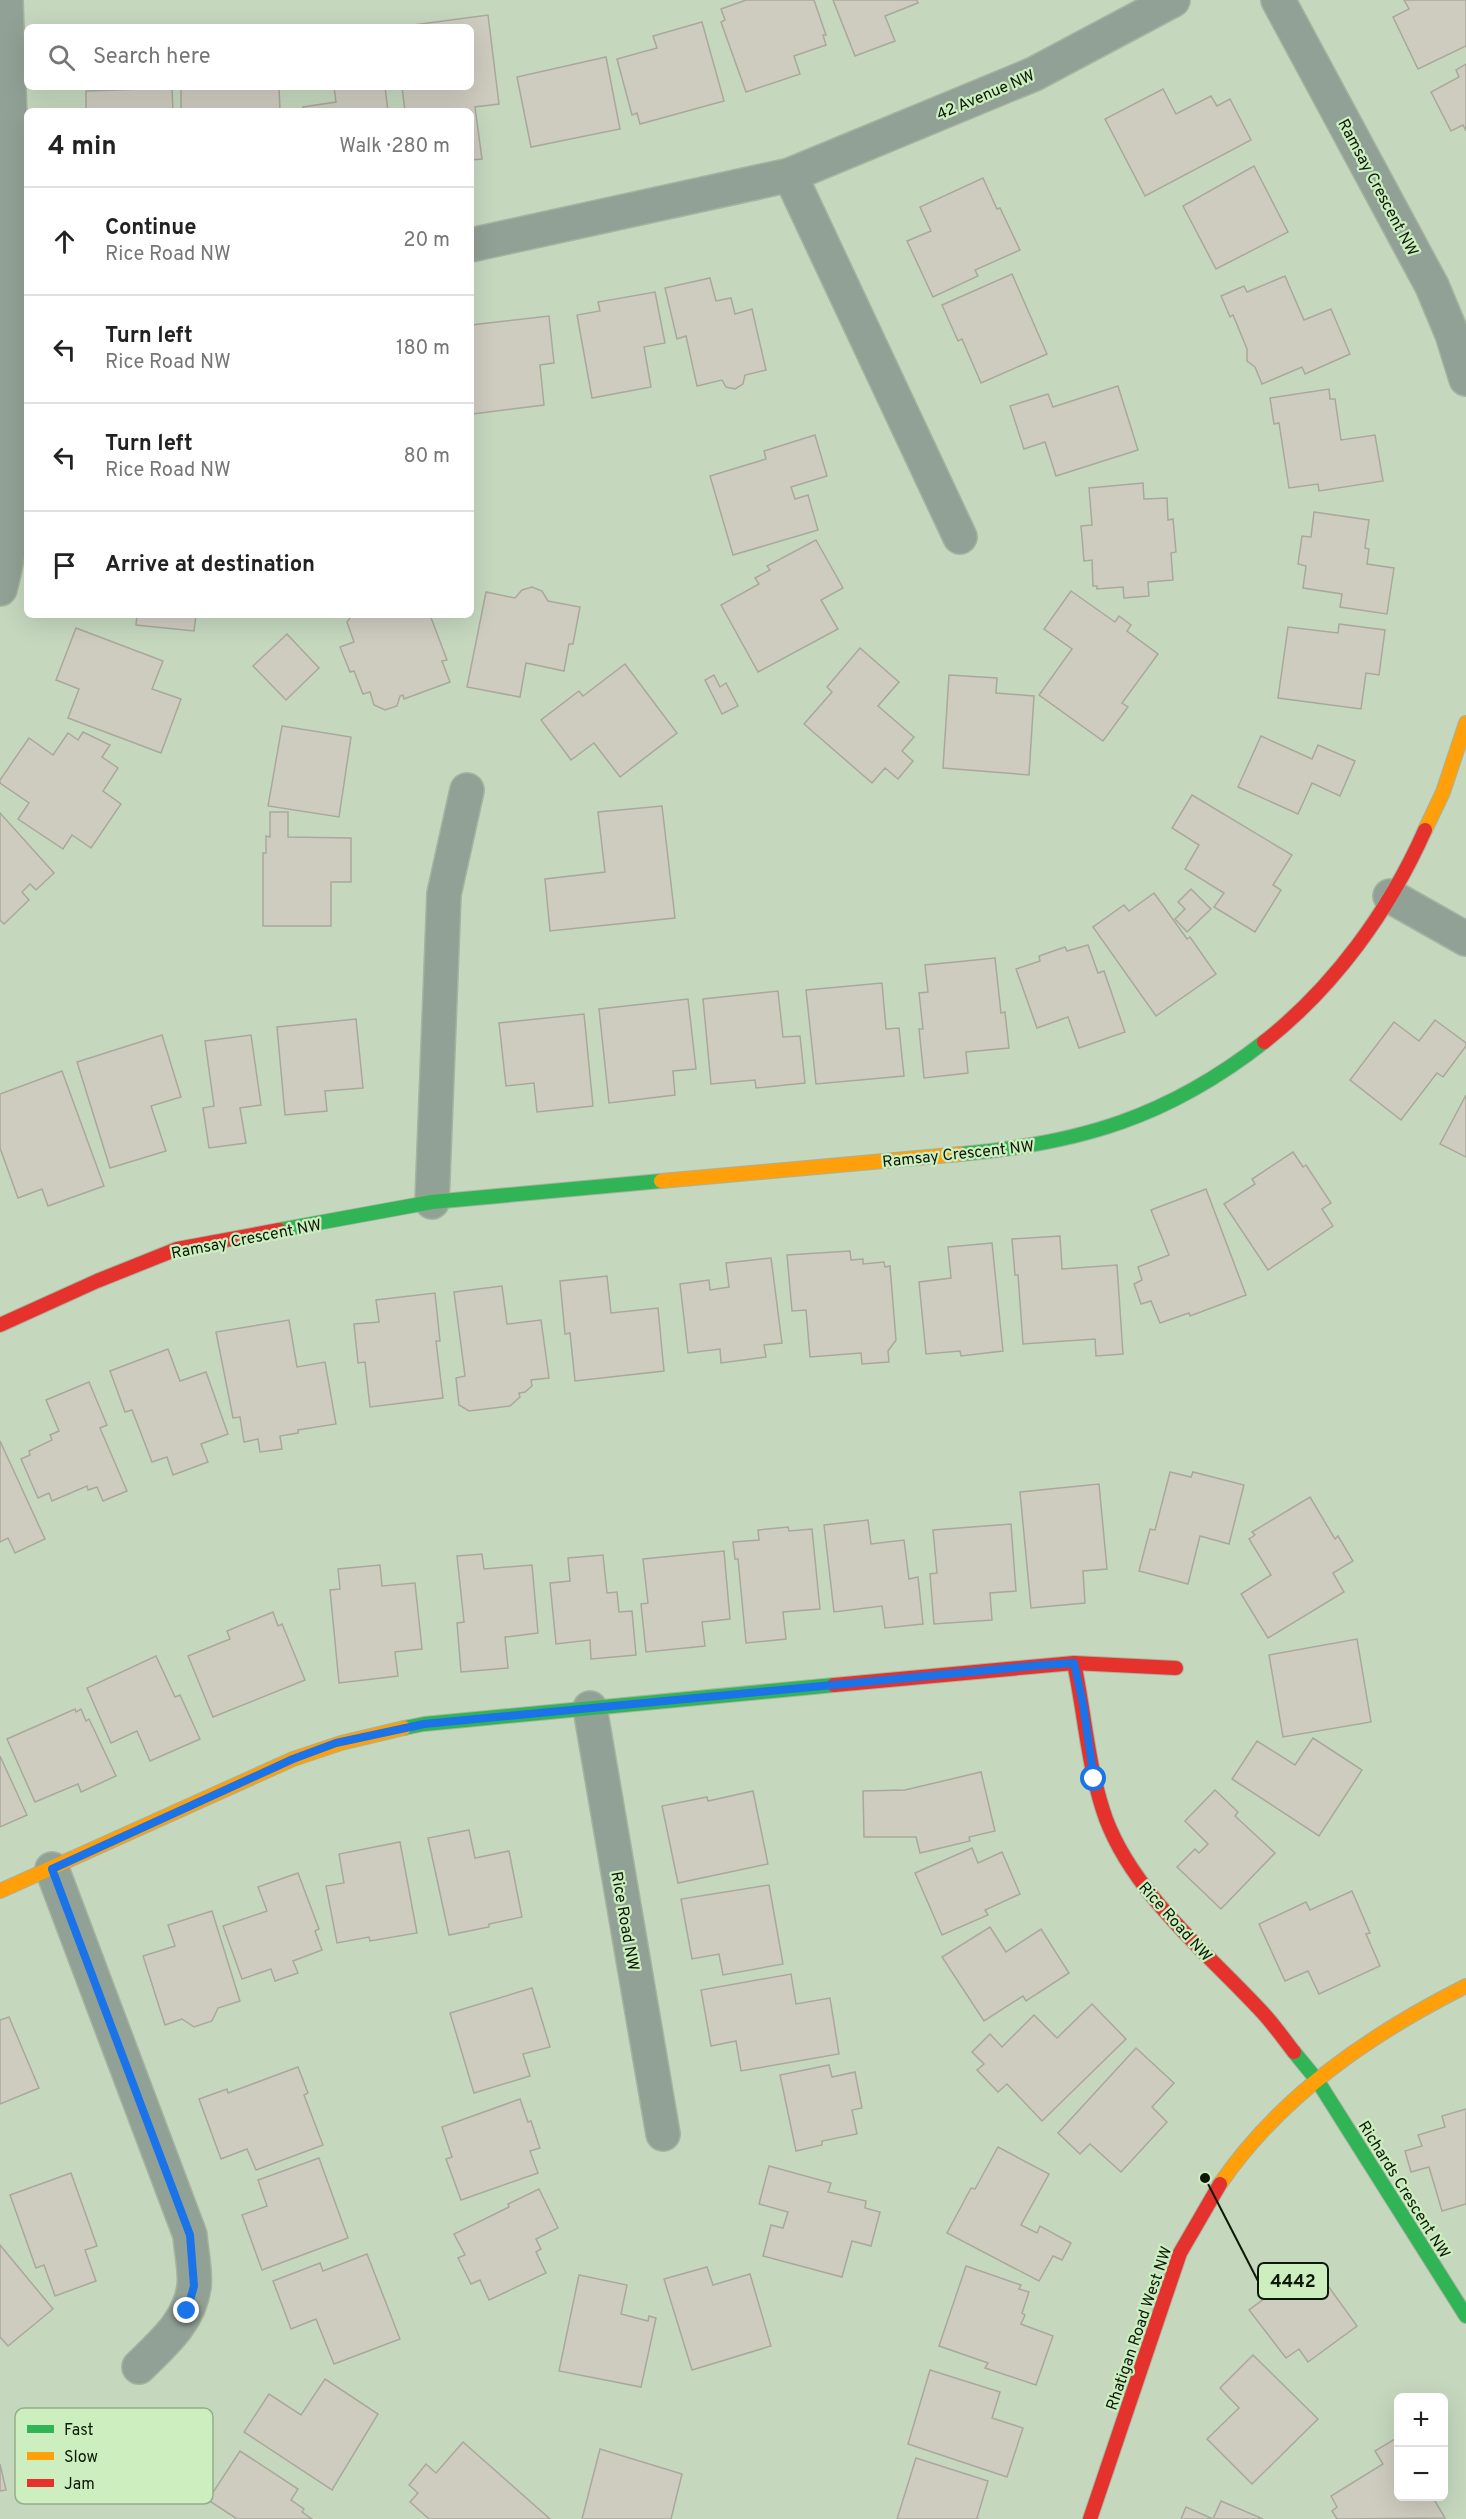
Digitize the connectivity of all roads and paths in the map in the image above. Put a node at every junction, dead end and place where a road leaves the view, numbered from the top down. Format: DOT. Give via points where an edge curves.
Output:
graph roads {
  1 [pos="6,0"];
  2 [pos="1173,0"];
  3 [pos="1278,0"];
  4 [pos="790,175"];
  5 [pos="474,244"];
  6 [pos="21,258"];
  7 [pos="1466,379"];
  8 [pos="960,537"];
  9 [pos="0,589"];
  10 [pos="1466,723"];
  11 [pos="466,790"];
  12 [pos="1390,896"];
  13 [pos="1466,939"];
  14 [pos="432,1202"];
  15 [pos="0,1325"];
  16 [pos="1074,1663"];
  17 [pos="1176,1668"];
  18 [pos="590,1708"];
  19 [pos="52,1869"];
  20 [pos="0,1891"];
  21 [pos="1466,1986"];
  22 [pos="1317,2080"];
  23 [pos="663,2134"];
  24 [pos="1466,2316"];
  25 [pos="139,2367"];
  26 [pos="1090,2519"];
  1 -- 6 [label="street"];
  2 -- 4 [label="street, 42 Avenue NW" via="1034,74"];
  3 -- 7 [label="street, Ramsay Crescent NW" via="1432,286"];
  4 -- 5 [label="street, 42 Avenue NW"];
  4 -- 8 [label="street"];
  6 -- 9 [label="street" via="15,496"];
  10 -- 12 [label="street, Ramsay Crescent NW" via="1439,802"];
  11 -- 14 [label="street" via="444,894"];
  12 -- 13 [label="street"];
  12 -- 14 [label="street, Ramsay Crescent NW" via="1336,976 1266,1044 1186,1096 1098,1132 1006,1150"];
  14 -- 15 [label="street, Ramsay Crescent NW" via="177,1249"];
  16 -- 17 [label="street"];
  16 -- 18 [label="street"];
  16 -- 22 [label="street, Rice Road NW" via="1097,1790 1107,1821 1136,1875 1169,1917 1264,2014"];
  18 -- 19 [label="street" via="424,1724 336,1743"];
  18 -- 23 [label="street, Rice Road NW"];
  19 -- 20 [label="street"];
  19 -- 25 [label="street" via="190,2235 194,2286 187,2311 174,2333"];
  21 -- 22 [label="street, Rhatigan Road West NW" via="1372,2039"];
  22 -- 24 [label="street, Richards Crescent NW"];
  22 -- 26 [label="street, Rhatigan Road West NW" via="1276,2116 1237,2160 1179,2253"];
}
